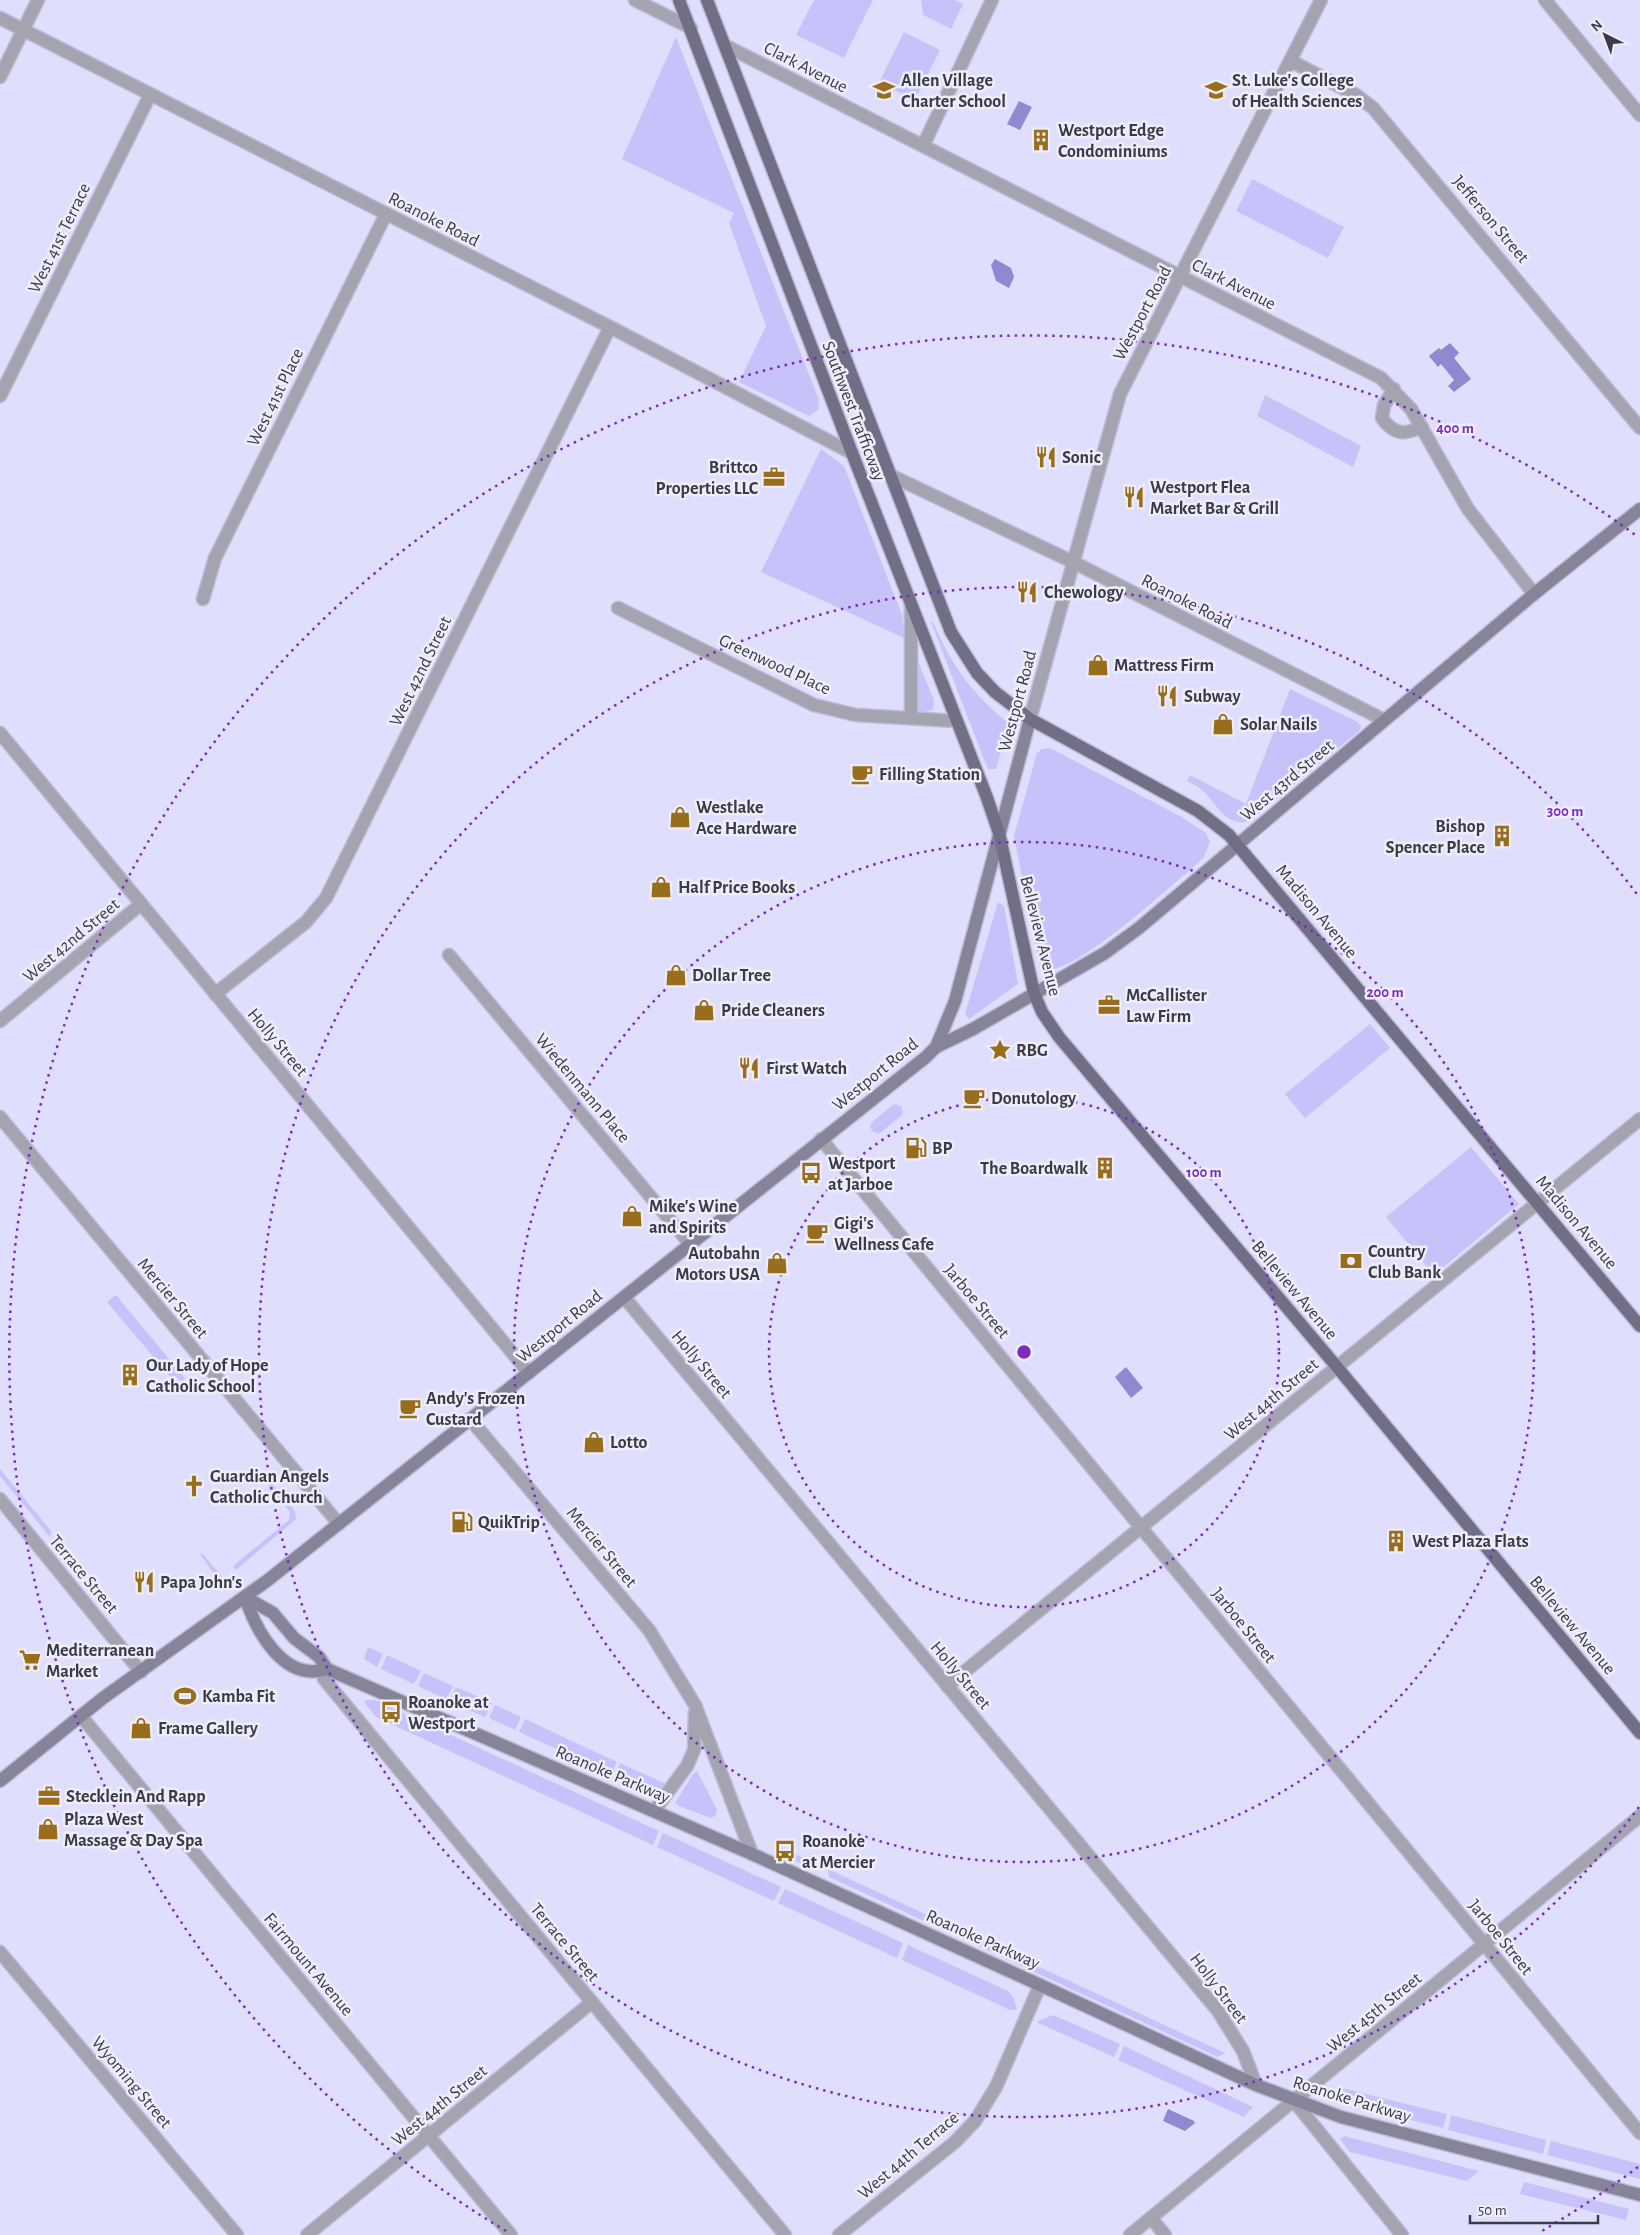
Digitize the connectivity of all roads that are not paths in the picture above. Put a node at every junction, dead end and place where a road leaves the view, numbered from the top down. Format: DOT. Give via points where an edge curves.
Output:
graph roads {
  1 [pos="38,0"];
  2 [pos="635,0"];
  3 [pos="679,0"];
  4 [pos="707,0"];
  5 [pos="992,0"];
  6 [pos="1321,0"];
  7 [pos="1544,0"];
  8 [pos="0,18"];
  9 [pos="691,28"];
  10 [pos="23,30"];
  11 [pos="726,46"];
  12 [pos="1291,61"];
  13 [pos="0,77"];
  14 [pos="150,95"];
  15 [pos="1640,115"];
  16 [pos="924,146"];
  17 [pos="386,214"];
  18 [pos="1180,277"];
  19 [pos="610,328"];
  20 [pos="1394,389"];
  21 [pos="0,396"];
  22 [pos="1422,427"];
  23 [pos="1640,428"];
  24 [pos="852,454"];
  25 [pos="892,476"];
  26 [pos="1640,509"];
  27 [pos="1073,562"];
  28 [pos="1534,594"];
  29 [pos="203,599"];
  30 [pos="911,606"];
  31 [pos="618,608"];
  32 [pos="911,718"];
  33 [pos="1030,719"];
  34 [pos="1384,720"];
  35 [pos="956,721"];
  36 [pos="0,733"];
  37 [pos="999,833"];
  38 [pos="1238,844"];
  39 [pos="141,904"];
  40 [pos="449,955"];
  41 [pos="1034,993"];
  42 [pos="215,994"];
  43 [pos="0,1021"];
  44 [pos="936,1047"];
  45 [pos="0,1117"];
  46 [pos="1640,1119"];
  47 [pos="821,1139"];
  48 [pos="1538,1202"];
  49 [pos="690,1244"];
  50 [pos="624,1297"];
  51 [pos="1640,1326"];
  52 [pos="1337,1367"];
  53 [pos="529,1373"];
  54 [pos="470,1419"];
  55 [pos="0,1499"];
  56 [pos="339,1524"];
  57 [pos="1142,1528"];
  58 [pos="246,1597"];
  59 [pos="327,1669"];
  60 [pos="141,1672"];
  61 [pos="947,1686"];
  62 [pos="695,1705"];
  63 [pos="81,1716"];
  64 [pos="1640,1733"];
  65 [pos="0,1782"];
  66 [pos="654,1811"];
  67 [pos="1640,1816"];
  68 [pos="752,1854"];
  69 [pos="1484,1944"];
  70 [pos="0,1952"];
  71 [pos="1040,1985"];
  72 [pos="592,2002"];
  73 [pos="1256,2086"];
  74 [pos="1294,2101"];
  75 [pos="1640,2132"];
  76 [pos="429,2136"];
  77 [pos="1640,2196"];
  78 [pos="1151,2218"];
  79 [pos="237,2235"];
  80 [pos="307,2235"];
  81 [pos="511,2235"];
  82 [pos="785,2235"];
  83 [pos="839,2235"];
  84 [pos="1130,2235"];
  85 [pos="1165,2235"];
  86 [pos="1402,2235"];
  1 -- 10 [label="street"];
  2 -- 9 [label="street"];
  3 -- 9 [label="main road, Southwest Trafficway"];
  4 -- 11 [label="main road, Southwest Trafficway"];
  5 -- 16 [label="street"];
  6 -- 12 [label="street, Westport Road"];
  7 -- 15 [label="street"];
  8 -- 10 [label="street, Roanoke Road"];
  9 -- 24 [label="main road, Southwest Trafficway"];
  10 -- 13 [label="street"];
  10 -- 14 [label="street, Roanoke Road"];
  11 -- 16 [label="street, Clark Avenue"];
  11 -- 25 [label="main road, Southwest Trafficway"];
  12 -- 18 [label="street, Westport Road"];
  12 -- 23 [label="street, Jefferson Street" via="1356,95 1373,108"];
  14 -- 17 [label="street, Roanoke Road"];
  14 -- 21 [label="street, West 41st Terrace"];
  16 -- 18 [label="street, Clark Avenue"];
  17 -- 19 [label="street, Roanoke Road"];
  17 -- 29 [label="street, West 41st Place" via="215,558"];
  18 -- 20 [label="street, Clark Avenue" via="1381,378"];
  18 -- 27 [label="street, Westport Road" via="1120,394"];
  19 -- 24 [label="street, Roanoke Road"];
  19 -- 42 [label="street, West 42nd Street" via="326,898 306,922"];
  20 -- 22 [label="street, Clark Avenue"];
  20 -- 22 [label="street" via="1384,405 1382,418 1390,429 1401,432"];
  22 -- 28 [label="street, Clark Avenue" via="1468,509"];
  24 -- 30 [label="main road, Southwest Trafficway"];
  25 -- 27 [label="street, Roanoke Road"];
  25 -- 33 [label="main road, Southwest Trafficway" via="951,632 977,673 995,692"];
  26 -- 28 [label="street, West 43rd Street"];
  27 -- 33 [label="street, Westport Road"];
  27 -- 34 [label="street, Roanoke Road"];
  28 -- 34 [label="street, West 43rd Street"];
  30 -- 32 [label="street"];
  30 -- 35 [label="main road, Southwest Trafficway"];
  31 -- 32 [label="street, Greenwood Place" via="814,704 856,715"];
  32 -- 35 [label="street, Greenwood Place"];
  33 -- 37 [label="street, Westport Road"];
  33 -- 38 [label="main road, Madison Avenue" via="1198,811"];
  34 -- 38 [label="street, West 43rd Street"];
  35 -- 37 [label="main road, Southwest Trafficway"];
  36 -- 39 [label="street, Holly Street"];
  37 -- 41 [label="main road, Belleview Avenue"];
  37 -- 44 [label="street, Westport Road" via="955,1001"];
  38 -- 41 [label="street, West 43rd Street" via="1105,953"];
  38 -- 48 [label="main road, Madison Avenue"];
  39 -- 42 [label="street, Holly Street"];
  39 -- 43 [label="street, West 42nd Street"];
  40 -- 49 [label="street, Wiedenmann Place"];
  41 -- 44 [label="street, West 43rd Street"];
  41 -- 52 [label="main road, Belleview Avenue" via="1059,1037"];
  42 -- 53 [label="street, Holly Street"];
  44 -- 47 [label="street, Westport Road"];
  45 -- 56 [label="street, Mercier Street"];
  46 -- 48 [label="street, West 44th Street"];
  47 -- 49 [label="street, Westport Road"];
  47 -- 57 [label="street, Jarboe Street"];
  48 -- 51 [label="main road, Madison Avenue"];
  48 -- 52 [label="street, West 44th Street"];
  49 -- 50 [label="street, Westport Road"];
  50 -- 53 [label="street, Westport Road"];
  50 -- 61 [label="street, Holly Street"];
  52 -- 57 [label="street, West 44th Street"];
  52 -- 64 [label="main road, Belleview Avenue"];
  53 -- 54 [label="street, Westport Road"];
  54 -- 56 [label="street, Westport Road"];
  54 -- 62 [label="street, Mercier Street" via="649,1630"];
  55 -- 60 [label="street, Terrace Street"];
  56 -- 58 [label="street, Westport Road"];
  57 -- 61 [label="street, West 44th Street"];
  57 -- 69 [label="street, Jarboe Street"];
  58 -- 59 [label="street, Roanoke Parkway" via="273,1613 294,1638 319,1657"];
  58 -- 59 [label="street, Roanoke Parkway" via="256,1627 283,1660 305,1672"];
  58 -- 60 [label="street, Westport Road"];
  59 -- 66 [label="street, Roanoke Parkway"];
  59 -- 72 [label="street, Terrace Street" via="324,1679"];
  60 -- 63 [label="street, Westport Road"];
  61 -- 73 [label="street, Holly Street" via="1218,2011 1244,2051"];
  62 -- 66 [label="street" via="694,1750 687,1766"];
  62 -- 68 [label="street, Mercier Street"];
  63 -- 65 [label="street, Westport Road"];
  63 -- 76 [label="street, Fairmount Avenue"];
  66 -- 68 [label="street, Roanoke Parkway"];
  67 -- 69 [label="street, West 45th Street"];
  68 -- 71 [label="street, Roanoke Parkway"];
  69 -- 74 [label="street, West 45th Street"];
  69 -- 75 [label="street, Jarboe Street"];
  70 -- 79 [label="street, Wyoming Street"];
  71 -- 73 [label="street, Roanoke Parkway"];
  71 -- 83 [label="street, West 44th Terrace" via="996,2087 975,2121 955,2142"];
  72 -- 76 [label="street, West 44th Street"];
  72 -- 82 [label="street, Terrace Street"];
  73 -- 74 [label="street, Roanoke Parkway"];
  74 -- 77 [label="street, Roanoke Parkway" via="1341,2117"];
  74 -- 78 [label="street, West 45th Street"];
  74 -- 86 [label="street"];
  76 -- 80 [label="street, West 44th Street"];
  76 -- 81 [label="street, Fairmount Avenue"];
  78 -- 84 [label="street, West 45th Street"];
  78 -- 85 [label="street"];
}
